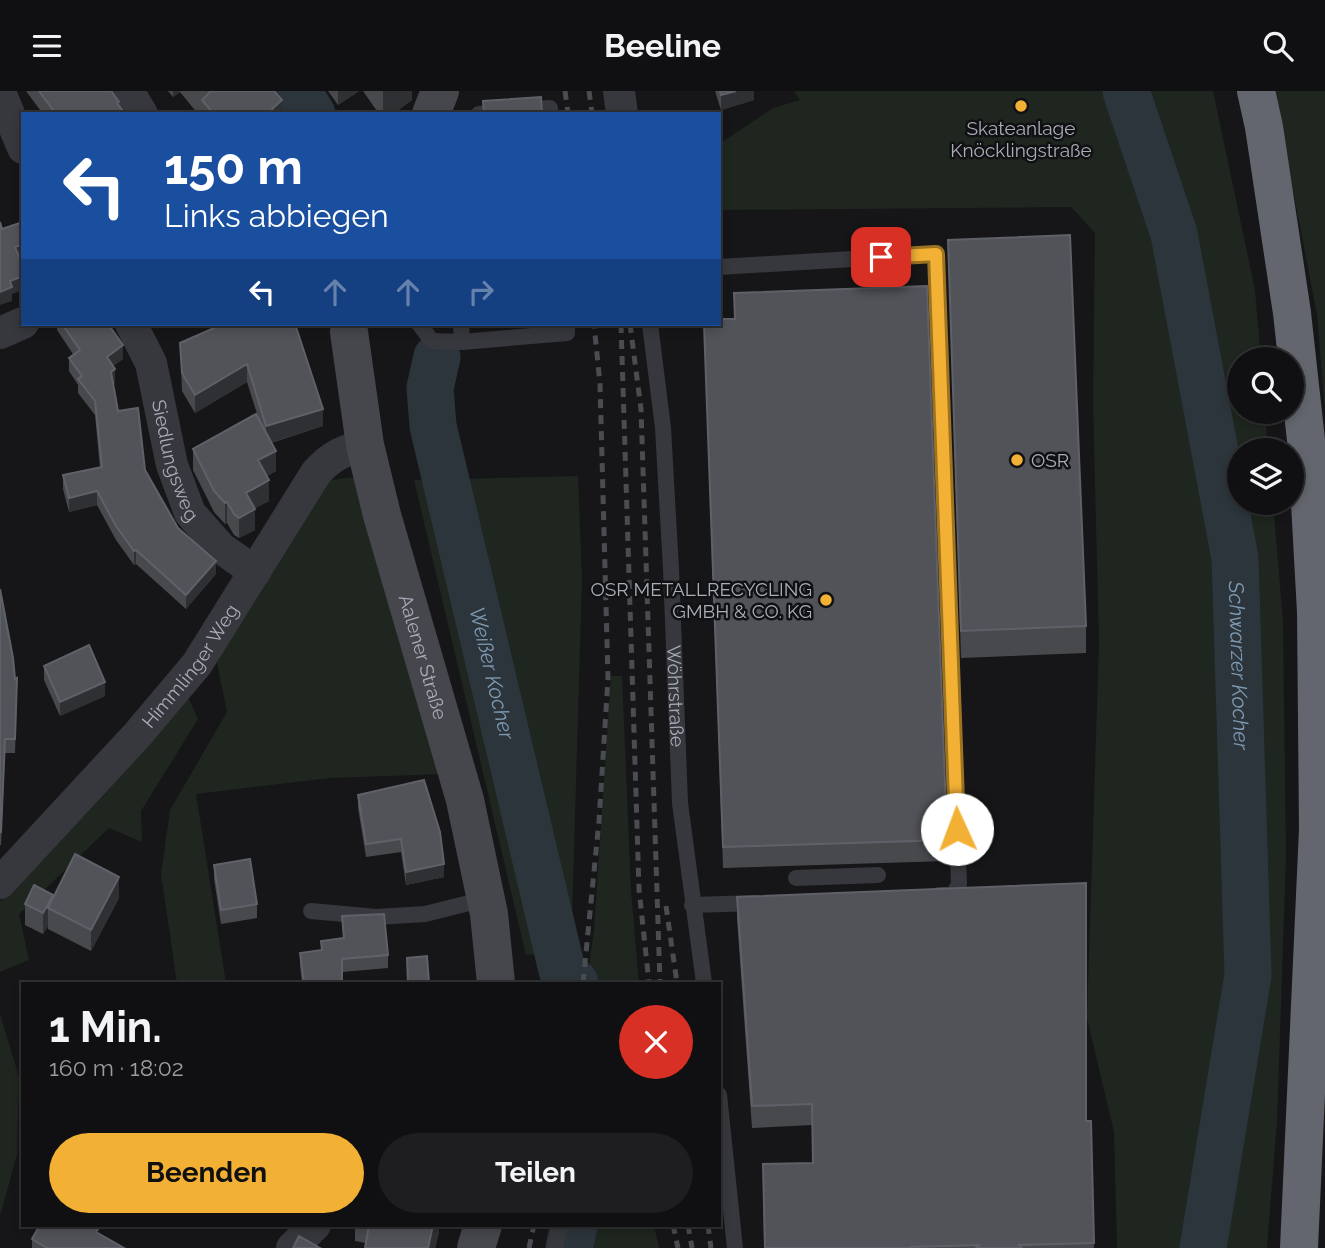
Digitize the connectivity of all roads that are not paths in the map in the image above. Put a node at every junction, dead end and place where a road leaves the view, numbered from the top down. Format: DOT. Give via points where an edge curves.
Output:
graph roads {
  1 [pos="128,91"];
  2 [pos="440,91"];
  3 [pos="619,91"];
  4 [pos="1256,91"];
  5 [pos="5,95"];
  6 [pos="141,112"];
  7 [pos="432,112"];
  8 [pos="503,112"];
  9 [pos="550,112"];
  10 [pos="622,112"];
  11 [pos="21,142"];
  12 [pos="721,267"];
  13 [pos="21,324"];
  14 [pos="132,326"];
  15 [pos="350,326"];
  16 [pos="421,326"];
  17 [pos="461,326"];
  18 [pos="567,326"];
  19 [pos="650,326"];
  20 [pos="0,333"];
  21 [pos="462,342"];
  22 [pos="365,445"];
  23 [pos="255,572"];
  24 [pos="878,875"];
  25 [pos="796,878"];
  26 [pos="0,883"];
  27 [pos="930,895"];
  28 [pos="485,899"];
  29 [pos="779,902"];
  30 [pos="692,905"];
  31 [pos="311,911"];
  32 [pos="496,982"];
  33 [pos="704,982"];
  34 [pos="721,1114"];
  35 [pos="313,1227"];
  36 [pos="482,1227"];
  37 [pos="560,1227"];
  38 [pos="292,1248"];
  39 [pos="476,1248"];
  40 [pos="555,1248"];
  41 [pos="735,1248"];
  42 [pos="1299,1248"];
  1 -- 6 [label="street"];
  2 -- 7 [label="street"];
  3 -- 10 [label="street"];
  4 -- 42 [label="highway" via="1294,327 1307,449 1316,612 1318,829"];
  5 -- 11 [label="street"];
  8 -- 9 [label="lane" via="550,108"];
  12 -- 27 [label="lane" via="936,254 959,884 953,895"];
  13 -- 20 [label="street"];
  14 -- 23 [label="street, Siedlungsweg" via="151,363 172,465 190,513 221,548"];
  15 -- 22 [label="street, Aalener Straße"];
  16 -- 21 [label="lane" via="432,341"];
  17 -- 21 [label="lane"];
  18 -- 21 [label="lane" via="567,333"];
  19 -- 30 [label="lane, Wöhrstraße" via="663,428 680,803"];
  22 -- 23 [label="street, Himmlinger Weg" via="327,460"];
  22 -- 28 [label="street, Aalener Straße" via="465,800"];
  23 -- 26 [label="street, Himmlinger Weg" via="197,664"];
  24 -- 25 [label="lane"];
  28 -- 31 [label="lane" via="425,914 376,917"];
  28 -- 32 [label="street, Aalener Straße"];
  29 -- 30 [label="lane"];
  30 -- 33 [label="lane, Wöhrstraße"];
  34 -- 41 [label="lane"];
  35 -- 38 [label="street"];
  36 -- 39 [label="street"];
  37 -- 40 [label="lane"];
}
